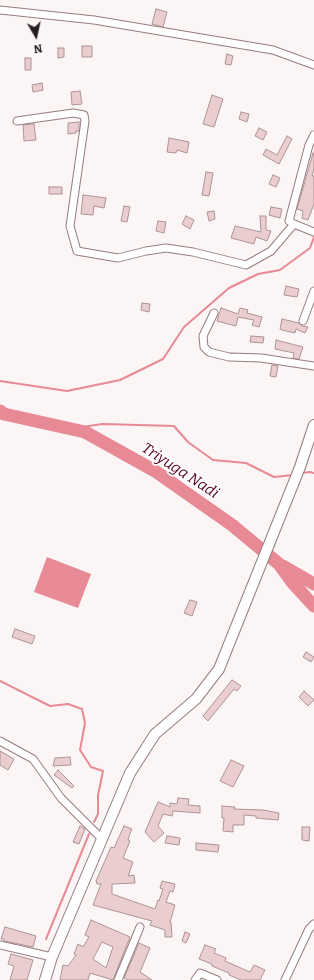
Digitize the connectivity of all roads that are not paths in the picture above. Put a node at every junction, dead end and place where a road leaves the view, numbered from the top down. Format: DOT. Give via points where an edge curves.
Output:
graph roads {
  1 [pos="0,10"];
  2 [pos="314,65"];
  3 [pos="17,121"];
  4 [pos="314,135"];
  5 [pos="294,224"];
  6 [pos="314,232"];
  7 [pos="314,291"];
  8 [pos="214,312"];
  9 [pos="303,320"];
  10 [pos="314,366"];
  11 [pos="314,426"];
  12 [pos="0,741"];
  13 [pos="102,839"];
  14 [pos="314,924"];
  15 [pos="140,927"];
  16 [pos="0,945"];
  17 [pos="52,957"];
  18 [pos="45,980"];
  19 [pos="118,980"];
  20 [pos="195,980"];
  21 [pos="217,980"];
  22 [pos="285,980"];
  1 -- 2 [label="street" via="94,20 273,50"];
  3 -- 5 [label="street" via="74,113 84,115 70,226 77,250 118,258 166,248 246,265 271,251"];
  4 -- 5 [label="street" via="309,145 289,221"];
  5 -- 6 [label="street"];
  7 -- 9 [label="street"];
  8 -- 10 [label="street" via="203,336 204,348 209,352 229,357 261,358"];
  11 -- 13 [label="main road" via="219,669 196,699 155,734 130,773"];
  12 -- 13 [label="street" via="33,759 61,798"];
  13 -- 17 [label="main road"];
  14 -- 22 [label="street" via="309,929"];
  15 -- 19 [label="street"];
  16 -- 17 [label="street"];
  17 -- 18 [label="main road"];
  20 -- 21 [label="street" via="200,973"];
}
